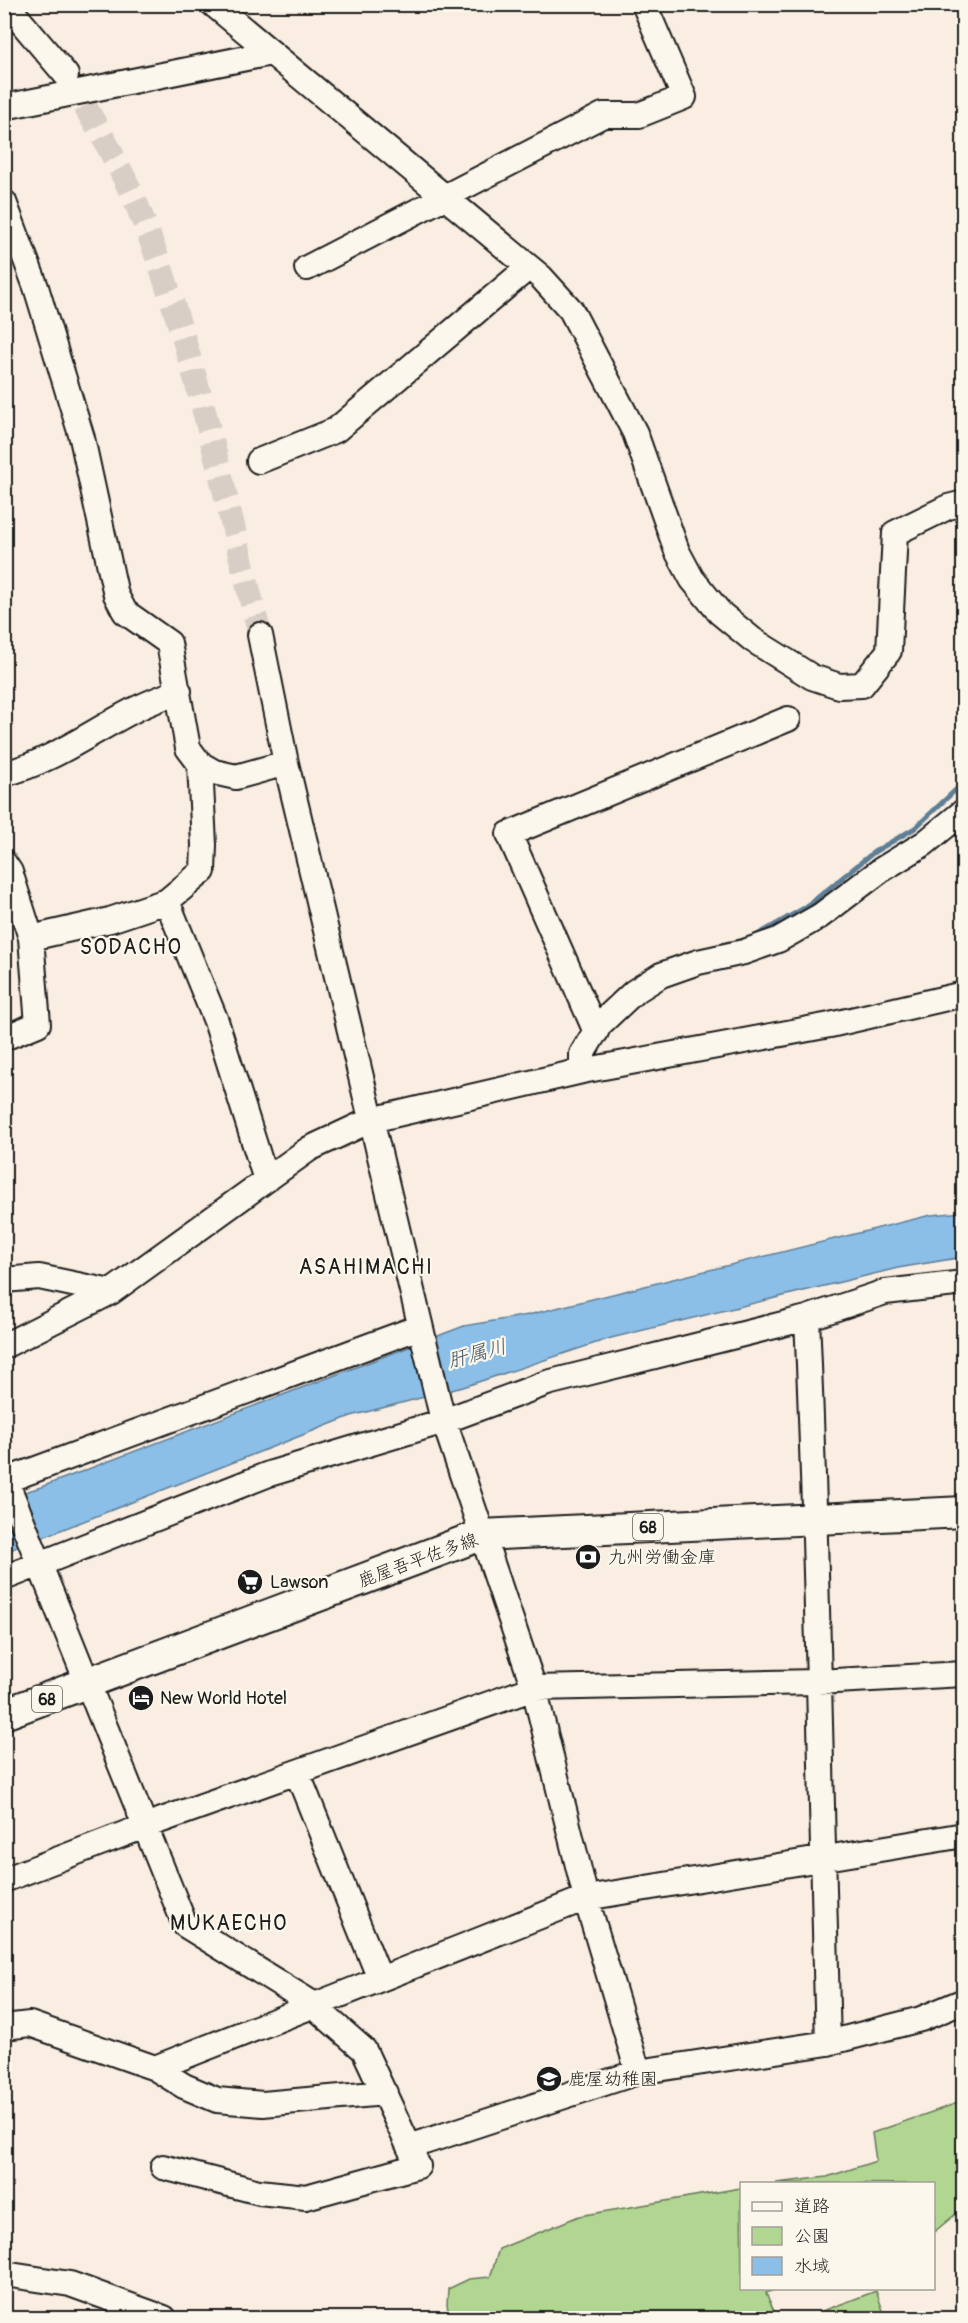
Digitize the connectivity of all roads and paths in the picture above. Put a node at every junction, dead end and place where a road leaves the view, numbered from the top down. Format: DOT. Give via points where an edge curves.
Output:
graph roads {
  1 [pos="6,4"];
  2 [pos="213,4"];
  3 [pos="644,4"];
  4 [pos="271,53"];
  5 [pos="66,75"];
  6 [pos="4,108"];
  7 [pos="445,197"];
  8 [pos="4,202"];
  9 [pos="529,267"];
  10 [pos="307,268"];
  11 [pos="259,461"];
  12 [pos="963,503"];
  13 [pos="260,635"];
  14 [pos="179,691"];
  15 [pos="788,719"];
  16 [pos="286,763"];
  17 [pos="200,764"];
  18 [pos="4,774"];
  19 [pos="963,811"];
  20 [pos="4,863"];
  21 [pos="166,901"];
  22 [pos="32,938"];
  23 [pos="963,994"];
  24 [pos="596,1032"];
  25 [pos="4,1038"];
  26 [pos="582,1071"];
  27 [pos="371,1120"];
  28 [pos="266,1180"];
  29 [pos="4,1280"];
  30 [pos="963,1283"];
  31 [pos="111,1292"];
  32 [pos="807,1318"];
  33 [pos="421,1333"];
  34 [pos="4,1346"];
  35 [pos="442,1416"];
  36 [pos="6,1482"];
  37 [pos="963,1512"];
  38 [pos="816,1519"];
  39 [pos="481,1535"];
  40 [pos="40,1559"];
  41 [pos="4,1578"];
  42 [pos="963,1674"];
  43 [pos="817,1682"];
  44 [pos="89,1684"];
  45 [pos="534,1688"];
  46 [pos="4,1714"];
  47 [pos="297,1772"];
  48 [pos="145,1826"];
  49 [pos="963,1835"];
  50 [pos="823,1860"];
  51 [pos="4,1880"];
  52 [pos="586,1898"];
  53 [pos="380,1979"];
  54 [pos="963,2001"];
  55 [pos="314,2005"];
  56 [pos="4,2027"];
  57 [pos="828,2043"];
  58 [pos="155,2068"];
  59 [pos="638,2072"];
  60 [pos="386,2093"];
  61 [pos="409,2147"];
  62 [pos="163,2167"];
  63 [pos="4,2274"];
  64 [pos="164,2319"];
  1 -- 5 [label="street"];
  2 -- 4 [label="street"];
  3 -- 7 [label="street" via="684,97 639,115 603,115"];
  4 -- 6 [label="street"];
  4 -- 7 [label="street"];
  7 -- 9 [label="street"];
  7 -- 10 [label="street"];
  8 -- 14 [label="street" via="36,287 82,438 116,595 125,612 169,643"];
  9 -- 11 [label="street" via="336,430"];
  9 -- 12 [label="street" via="571,310 635,433 676,551 692,579 720,613 753,640 812,676 839,686 862,685 889,651 895,533"];
  13 -- 16 [label="street"];
  14 -- 17 [label="street" via="188,748"];
  14 -- 18 [label="street" via="133,710 44,759"];
  15 -- 24 [label="street" via="509,834"];
  16 -- 17 [label="street" via="236,777"];
  16 -- 27 [label="street"];
  17 -- 21 [label="street" via="203,871"];
  19 -- 24 [label="street" via="925,843 820,916 778,940 661,975 634,992"];
  20 -- 22 [label="street"];
  21 -- 22 [label="street" via="110,920"];
  21 -- 28 [label="street" via="216,1021"];
  22 -- 25 [label="street" via="38,1024"];
  23 -- 26 [label="street" via="830,1025"];
  24 -- 26 [label="street" via="582,1054"];
  26 -- 27 [label="street"];
  27 -- 28 [label="street" via="309,1149"];
  27 -- 33 [label="street"];
  28 -- 31 [label="street"];
  29 -- 31 [label="street" via="39,1277"];
  30 -- 32 [label="street" via="885,1292"];
  31 -- 34 [label="street"];
  32 -- 35 [label="street" via="547,1383"];
  32 -- 38 [label="street"];
  33 -- 35 [label="street"];
  33 -- 36 [label="street"];
  35 -- 39 [label="street"];
  35 -- 40 [label="street" via="269,1474"];
  36 -- 40 [label="street"];
  37 -- 38 [label="main road, 鹿屋吾平佐多線 / 68"];
  38 -- 39 [label="main road, 鹿屋吾平佐多線 / 68"];
  38 -- 43 [label="street"];
  39 -- 44 [label="main road, 鹿屋吾平佐多線 / 68"];
  39 -- 45 [label="street"];
  40 -- 41 [label="street"];
  40 -- 44 [label="street"];
  42 -- 43 [label="street"];
  43 -- 45 [label="street"];
  43 -- 50 [label="street"];
  44 -- 46 [label="main road, 鹿屋吾平佐多線 / 68"];
  44 -- 48 [label="street"];
  45 -- 47 [label="street"];
  45 -- 52 [label="street"];
  47 -- 48 [label="street"];
  47 -- 53 [label="street"];
  48 -- 51 [label="street"];
  48 -- 55 [label="street" via="185,1925"];
  49 -- 50 [label="street"];
  50 -- 52 [label="street"];
  50 -- 57 [label="street"];
  52 -- 53 [label="street"];
  52 -- 59 [label="street"];
  53 -- 55 [label="street"];
  54 -- 57 [label="street" via="921,2019"];
  55 -- 58 [label="street"];
  55 -- 60 [label="street" via="364,2050"];
  56 -- 58 [label="street" via="30,2024"];
  57 -- 59 [label="street"];
  58 -- 60 [label="street" via="217,2100 263,2104"];
  59 -- 61 [label="street"];
  60 -- 61 [label="street"];
  61 -- 62 [label="street" via="417,2166 306,2197 260,2192"];
  63 -- 64 [label="street" via="70,2284"];
}
